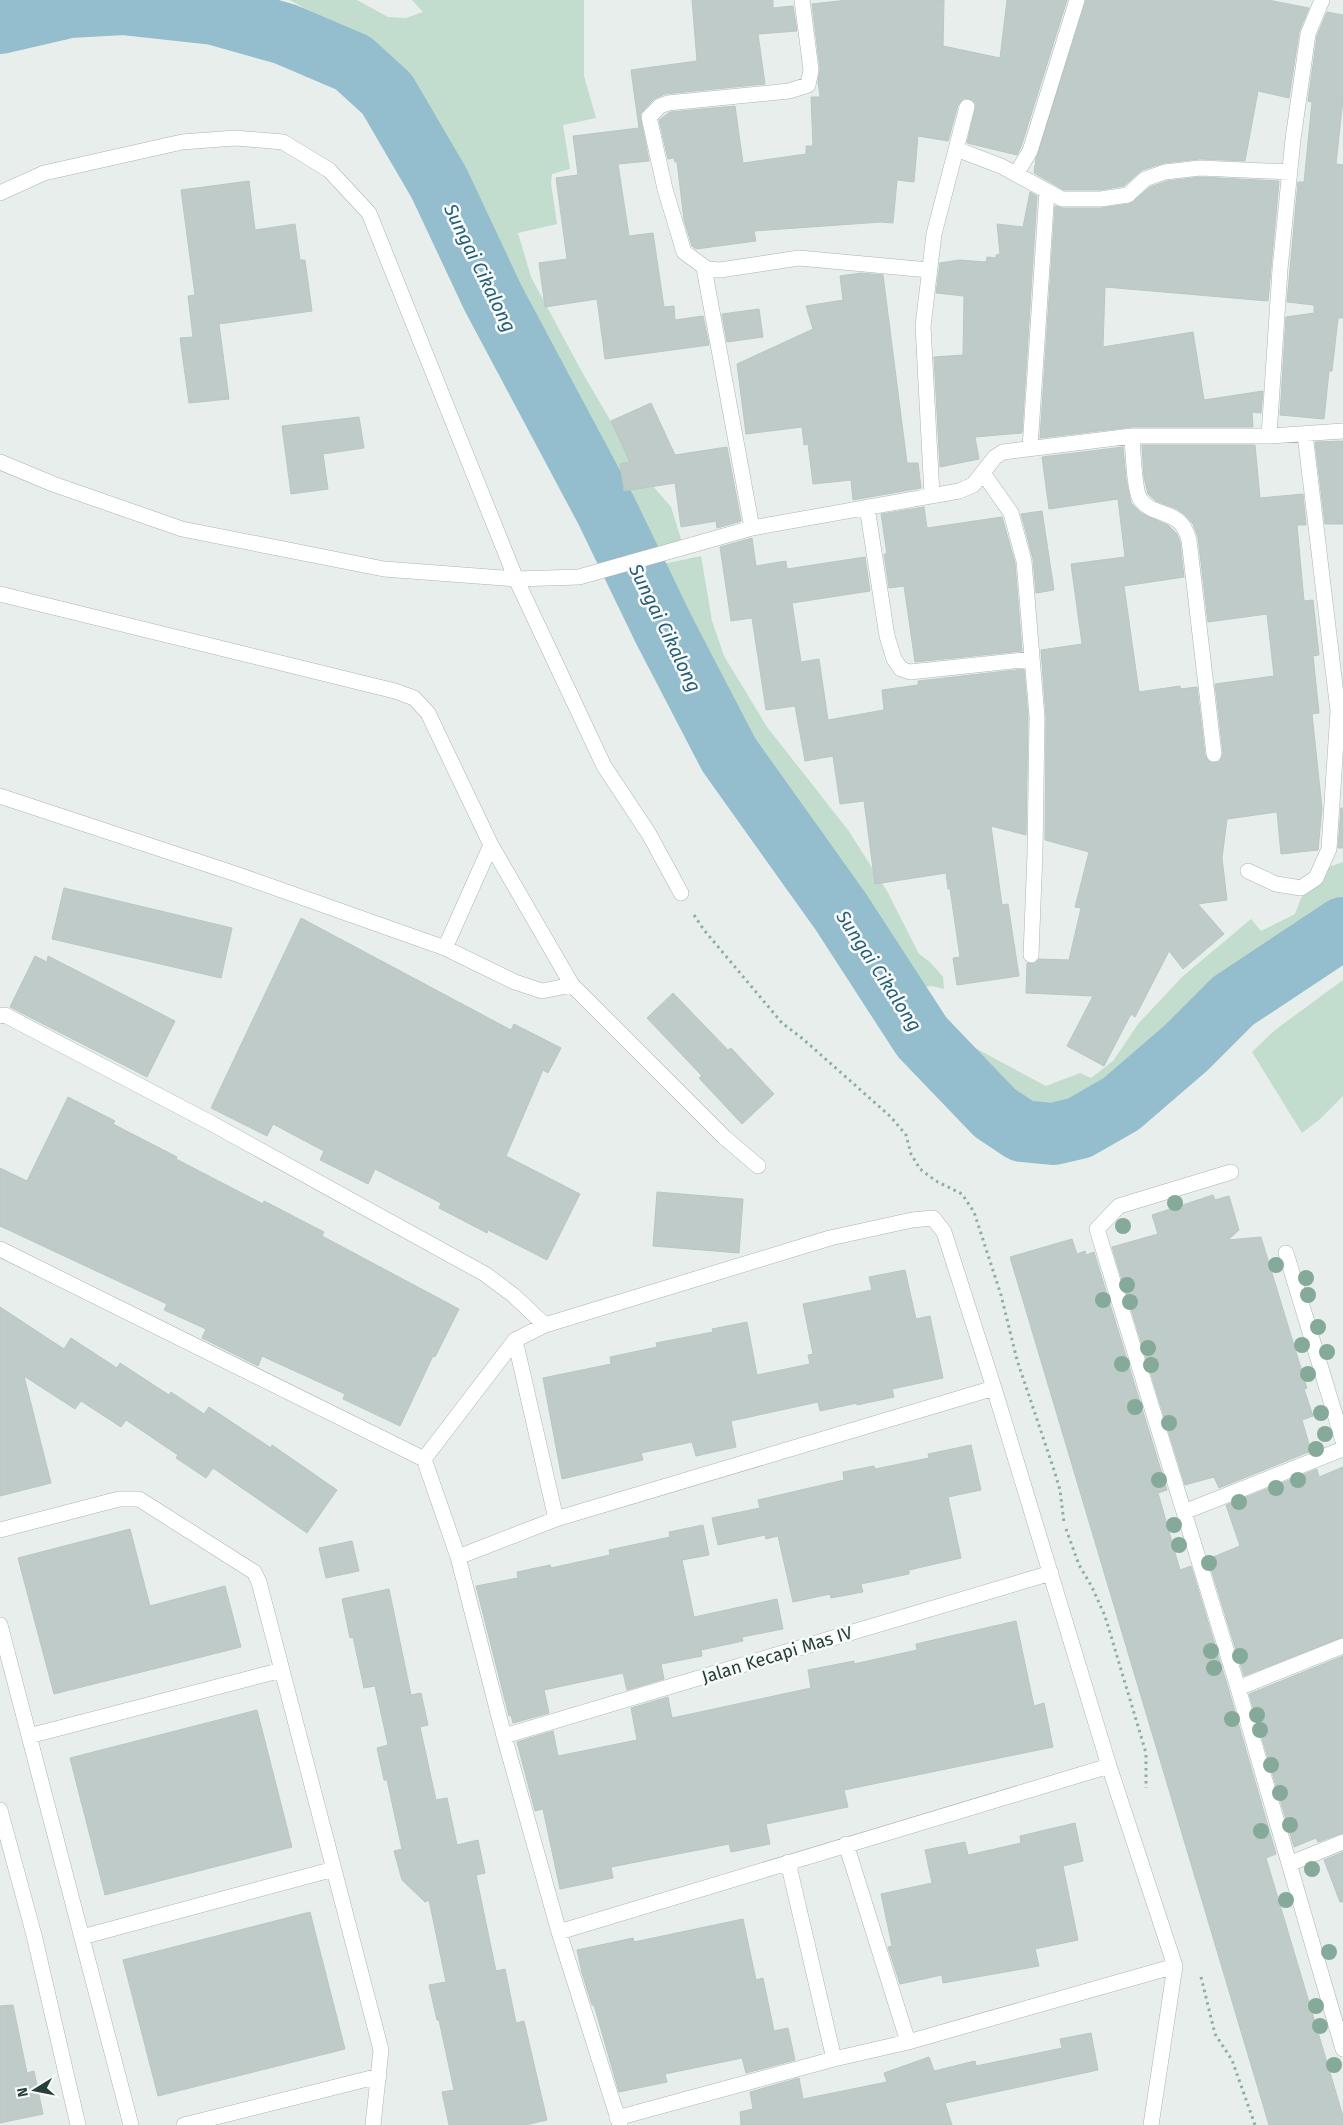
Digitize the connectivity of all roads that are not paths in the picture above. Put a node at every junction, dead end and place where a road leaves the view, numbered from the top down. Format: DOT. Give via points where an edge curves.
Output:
graph roads {
  1 [pos="802,0"];
  2 [pos="1077,0"];
  3 [pos="1322,0"];
  4 [pos="967,107"];
  5 [pos="956,149"];
  6 [pos="1290,172"];
  7 [pos="1016,174"];
  8 [pos="1047,191"];
  9 [pos="0,193"];
  10 [pos="704,268"];
  11 [pos="929,270"];
  12 [pos="1343,431"];
  13 [pos="1305,434"];
  14 [pos="1132,436"];
  15 [pos="1268,436"];
  16 [pos="1030,448"];
  17 [pos="0,462"];
  18 [pos="983,473"];
  19 [pos="932,495"];
  20 [pos="868,507"];
  21 [pos="752,528"];
  22 [pos="516,579"];
  23 [pos="0,594"];
  24 [pos="1032,658"];
  25 [pos="1214,754"];
  26 [pos="0,796"];
  27 [pos="491,845"];
  28 [pos="1248,871"];
  29 [pos="681,893"];
  30 [pos="445,948"];
  31 [pos="1031,955"];
  32 [pos="572,985"];
  33 [pos="0,1016"];
  34 [pos="758,1166"];
  35 [pos="1231,1172"];
  36 [pos="0,1249"];
  37 [pos="1286,1253"];
  38 [pos="545,1325"];
  39 [pos="516,1340"];
  40 [pos="994,1388"];
  41 [pos="1343,1441"];
  42 [pos="1343,1449"];
  43 [pos="424,1459"];
  44 [pos="1184,1512"];
  45 [pos="556,1519"];
  46 [pos="0,1530"];
  47 [pos="458,1556"];
  48 [pos="1051,1573"];
  49 [pos="0,1625"];
  50 [pos="1343,1646"];
  51 [pos="282,1670"];
  52 [pos="1238,1688"];
  53 [pos="29,1736"];
  54 [pos="504,1736"];
  55 [pos="1110,1766"];
  56 [pos="0,1810"];
  57 [pos="1343,1842"];
  58 [pos="846,1844"];
  59 [pos="788,1862"];
  60 [pos="1289,1864"];
  61 [pos="334,1869"];
  62 [pos="559,1932"];
  63 [pos="82,1937"];
  64 [pos="1175,1966"];
  65 [pos="908,2042"];
  66 [pos="1342,2044"];
  67 [pos="834,2059"];
  68 [pos="379,2076"];
  69 [pos="619,2122"];
  70 [pos="78,2125"];
  71 [pos="131,2125"];
  72 [pos="184,2125"];
  73 [pos="373,2125"];
  74 [pos="1151,2125"];
  1 -- 10 [label="street" via="810,70 808,85 790,91 668,103 649,117 665,189 684,252"];
  2 -- 7 [label="street" via="1030,151"];
  3 -- 6 [label="street" via="1308,34"];
  4 -- 5 [label="street"];
  5 -- 7 [label="street"];
  5 -- 11 [label="street" via="934,234"];
  6 -- 8 [label="street" via="1200,168 1165,172 1146,179 1128,195 1101,199 1062,199"];
  6 -- 15 [label="street"];
  7 -- 8 [label="street"];
  8 -- 16 [label="street"];
  9 -- 22 [label="street" via="44,172 182,142 234,138 283,142 329,170 369,213"];
  10 -- 11 [label="street" via="720,270 799,258"];
  10 -- 21 [label="street"];
  11 -- 19 [label="street" via="923,326"];
  12 -- 13 [label="street"];
  13 -- 15 [label="street"];
  13 -- 28 [label="street" via="1338,711 1329,849 1316,878 1301,888 1276,884"];
  14 -- 15 [label="street"];
  14 -- 16 [label="street"];
  14 -- 25 [label="street" via="1139,497 1146,505 1172,516 1186,527"];
  16 -- 18 [label="street" via="1003,452"];
  17 -- 22 [label="street" via="182,529 384,569"];
  18 -- 19 [label="street" via="972,485 959,491"];
  18 -- 24 [label="street" via="1011,513 1022,553"];
  19 -- 20 [label="street"];
  20 -- 21 [label="street"];
  20 -- 24 [label="street" via="887,636 894,659 901,669 910,672"];
  21 -- 22 [label="street" via="579,577"];
  22 -- 29 [label="street" via="604,766 649,834"];
  23 -- 27 [label="street" via="414,698 428,713"];
  24 -- 31 [label="street" via="1037,716"];
  26 -- 30 [label="street"];
  27 -- 30 [label="street"];
  27 -- 32 [label="street"];
  30 -- 32 [label="street" via="515,982 542,991"];
  32 -- 34 [label="street" via="724,1137"];
  33 -- 38 [label="street" via="4,1015 209,1122 485,1274"];
  35 -- 44 [label="street" via="1119,1206 1097,1229"];
  36 -- 43 [label="street"];
  37 -- 41 [label="street"];
  38 -- 39 [label="street"];
  38 -- 40 [label="street" via="830,1238 933,1218 944,1232"];
  39 -- 43 [label="street"];
  39 -- 45 [label="street"];
  40 -- 45 [label="street"];
  40 -- 48 [label="street"];
  42 -- 44 [label="street"];
  43 -- 47 [label="street"];
  44 -- 52 [label="street"];
  45 -- 47 [label="street"];
  46 -- 51 [label="street" via="119,1499 139,1499 254,1572"];
  47 -- 54 [label="street"];
  48 -- 54 [label="street, Jalan Kecapi Mas IV"];
  48 -- 55 [label="street"];
  49 -- 53 [label="street"];
  50 -- 52 [label="street"];
  51 -- 53 [label="street"];
  51 -- 61 [label="street"];
  52 -- 60 [label="street"];
  53 -- 63 [label="street"];
  54 -- 62 [label="street"];
  55 -- 58 [label="street"];
  55 -- 64 [label="street"];
  56 -- 70 [label="street" via="34,1935"];
  57 -- 60 [label="street"];
  58 -- 59 [label="street"];
  58 -- 65 [label="street"];
  59 -- 62 [label="street"];
  59 -- 67 [label="street"];
  60 -- 66 [label="street"];
  61 -- 63 [label="street"];
  61 -- 68 [label="street" via="381,2050"];
  62 -- 69 [label="street"];
  63 -- 71 [label="street"];
  64 -- 65 [label="street"];
  64 -- 74 [label="street"];
  65 -- 67 [label="street"];
  67 -- 69 [label="street"];
  68 -- 72 [label="street"];
  68 -- 73 [label="street"];
}
